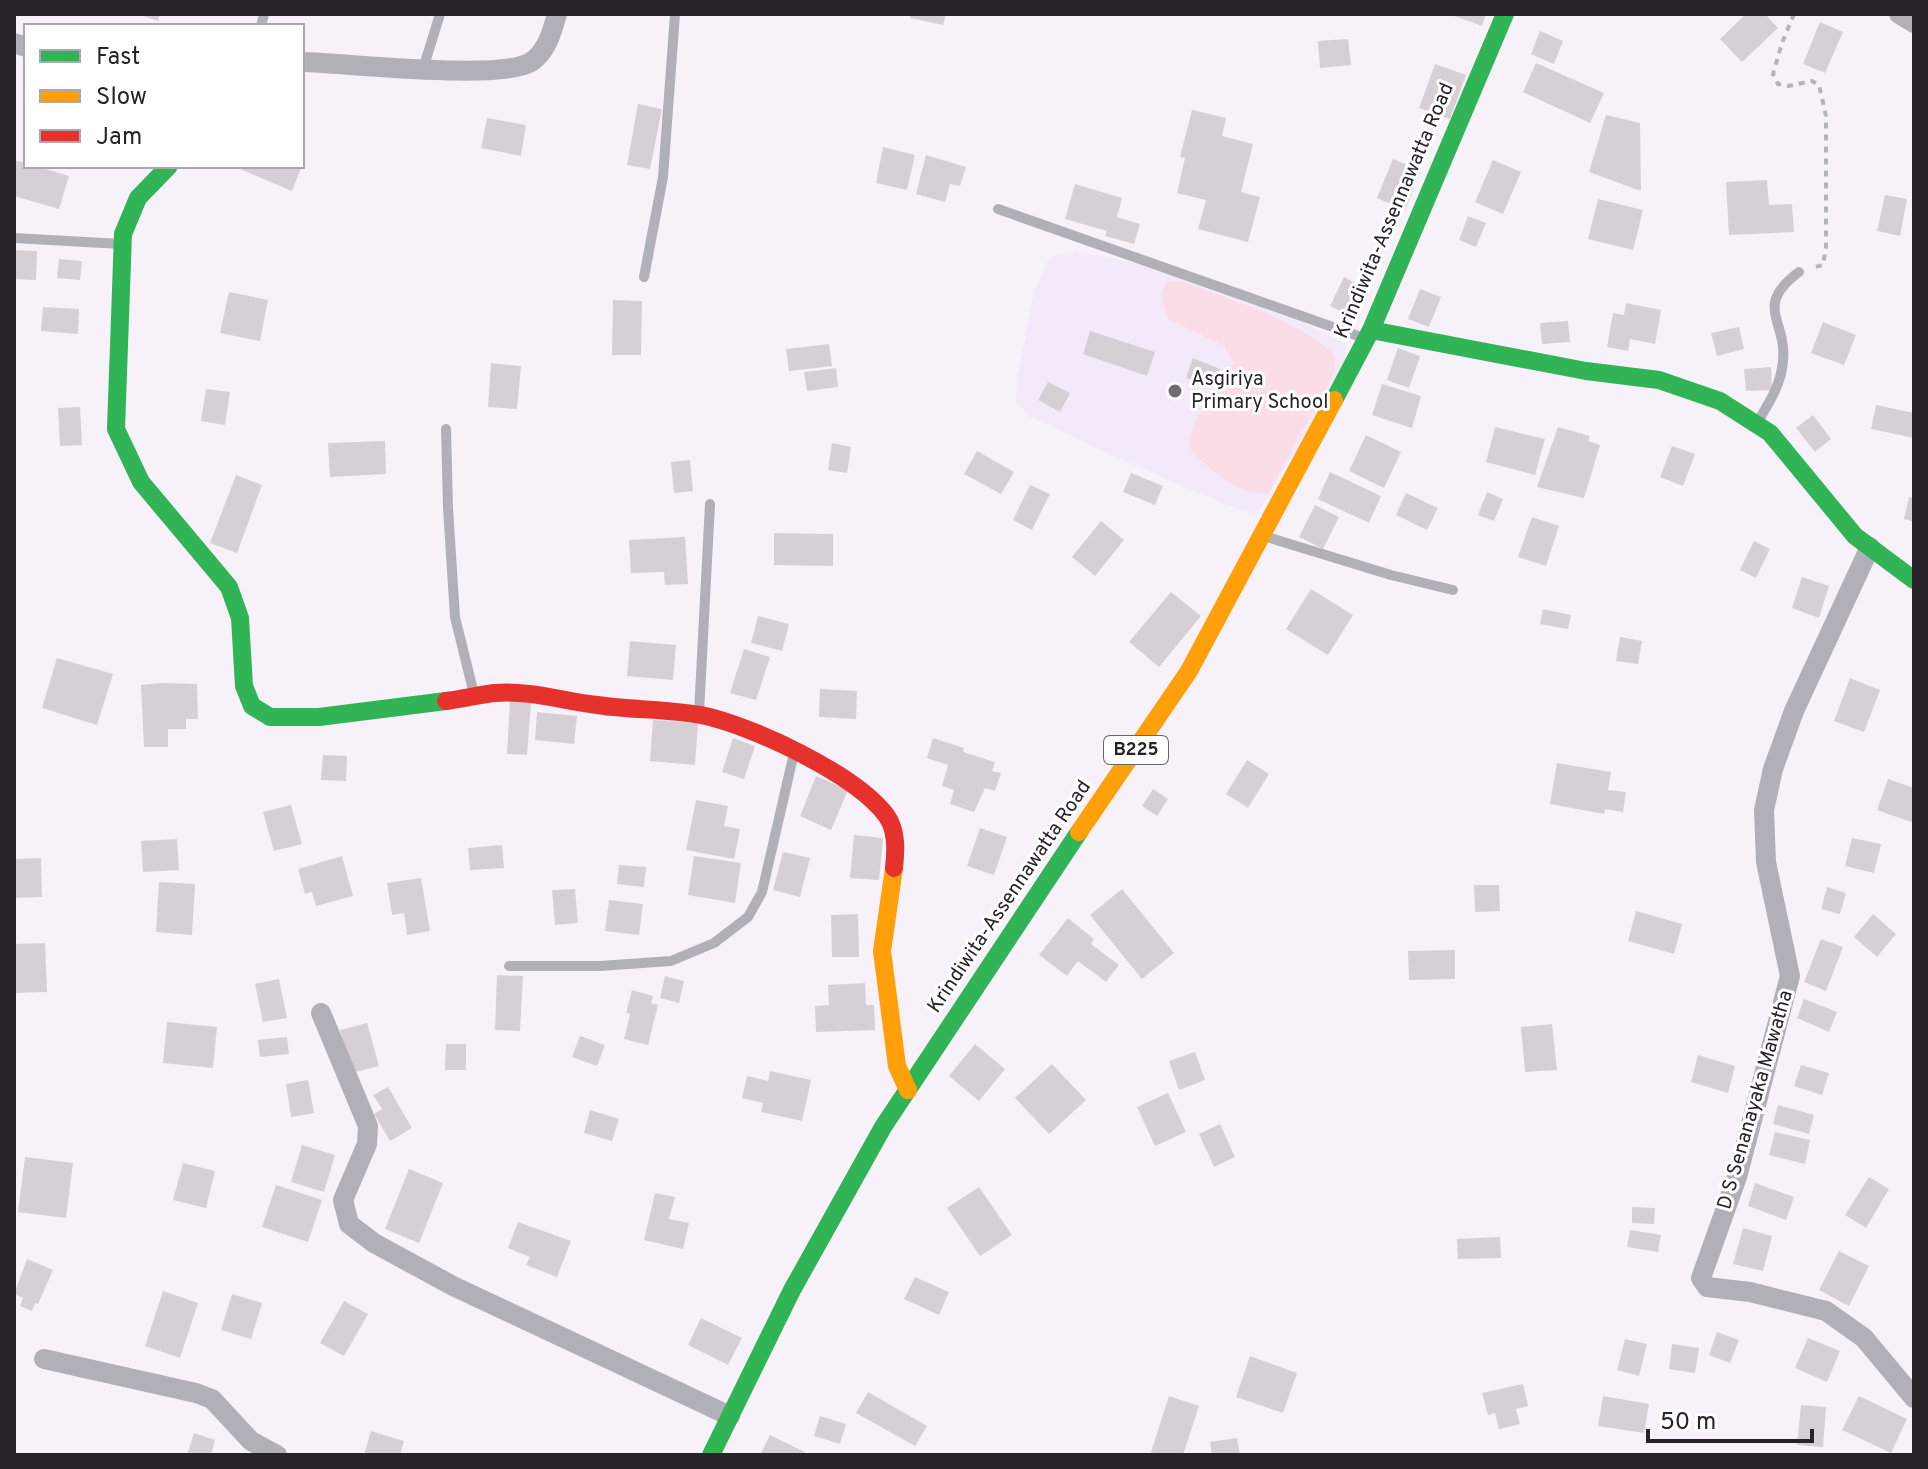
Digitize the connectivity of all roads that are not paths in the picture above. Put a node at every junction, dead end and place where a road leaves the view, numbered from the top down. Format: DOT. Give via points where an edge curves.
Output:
graph roads {
  1 [pos="440,14"];
  2 [pos="557,14"];
  3 [pos="675,14"];
  4 [pos="1505,14"];
  5 [pos="1899,14"];
  6 [pos="1914,23"];
  7 [pos="304,62"];
  8 [pos="423,70"];
  9 [pos="167,168"];
  10 [pos="998,209"];
  11 [pos="14,238"];
  12 [pos="123,244"];
  13 [pos="1799,272"];
  14 [pos="644,277"];
  15 [pos="1368,334"];
  16 [pos="1756,425"];
  17 [pos="446,429"];
  18 [pos="710,504"];
  19 [pos="1261,536"];
  20 [pos="1870,547"];
  21 [pos="1914,580"];
  22 [pos="1453,590"];
  23 [pos="474,696"];
  24 [pos="699,715"];
  25 [pos="794,751"];
  26 [pos="509,966"];
  27 [pos="321,1013"];
  28 [pos="908,1090"];
  29 [pos="44,1359"];
  30 [pos="1914,1398"];
  31 [pos="730,1416"];
  32 [pos="277,1455"];
  33 [pos="711,1455"];
  1 -- 8 [label="lane"];
  2 -- 8 [label="street" via="542,52 529,64 500,70"];
  3 -- 14 [label="lane" via="663,177"];
  4 -- 15 [label="street, Krindiwita-Assennawatta Road / B225"];
  5 -- 6 [label="street"];
  7 -- 8 [label="street"];
  9 -- 12 [label="street" via="138,198"];
  10 -- 15 [label="lane"];
  11 -- 12 [label="lane"];
  12 -- 23 [label="street" via="116,429 141,482 229,587 240,618 244,686 252,706 270,717 319,717"];
  13 -- 16 [label="lane" via="1774,298 1784,358 1778,387"];
  15 -- 16 [label="street" via="1659,380 1720,401"];
  15 -- 19 [label="street, Krindiwita-Assennawatta Road / B225"];
  16 -- 20 [label="street" via="1770,433 1855,536"];
  17 -- 23 [label="lane" via="455,617"];
  18 -- 24 [label="lane"];
  19 -- 22 [label="lane"];
  19 -- 28 [label="street, Krindiwita-Assennawatta Road / B225" via="1189,671"];
  20 -- 21 [label="street"];
  20 -- 30 [label="street, D S Senanayaka Mawatha" via="1773,769 1764,810 1766,862 1790,976 1737,1177 1701,1278 1707,1287 1826,1311 1864,1338"];
  23 -- 24 [label="street" via="546,696"];
  24 -- 25 [label="street" via="736,724"];
  25 -- 26 [label="lane" via="762,892 748,917 714,943 671,961"];
  25 -- 28 [label="street" via="859,787 888,817 897,846 882,951 897,1066"];
  27 -- 31 [label="street" via="368,1126 367,1144 343,1200 349,1224 453,1286"];
  28 -- 31 [label="street, Krindiwita-Assennawatta Road / B225" via="792,1290"];
  29 -- 32 [label="street" via="212,1399 251,1441"];
  31 -- 33 [label="street, Krindiwita-Assennawatta Road / B225"];
}
